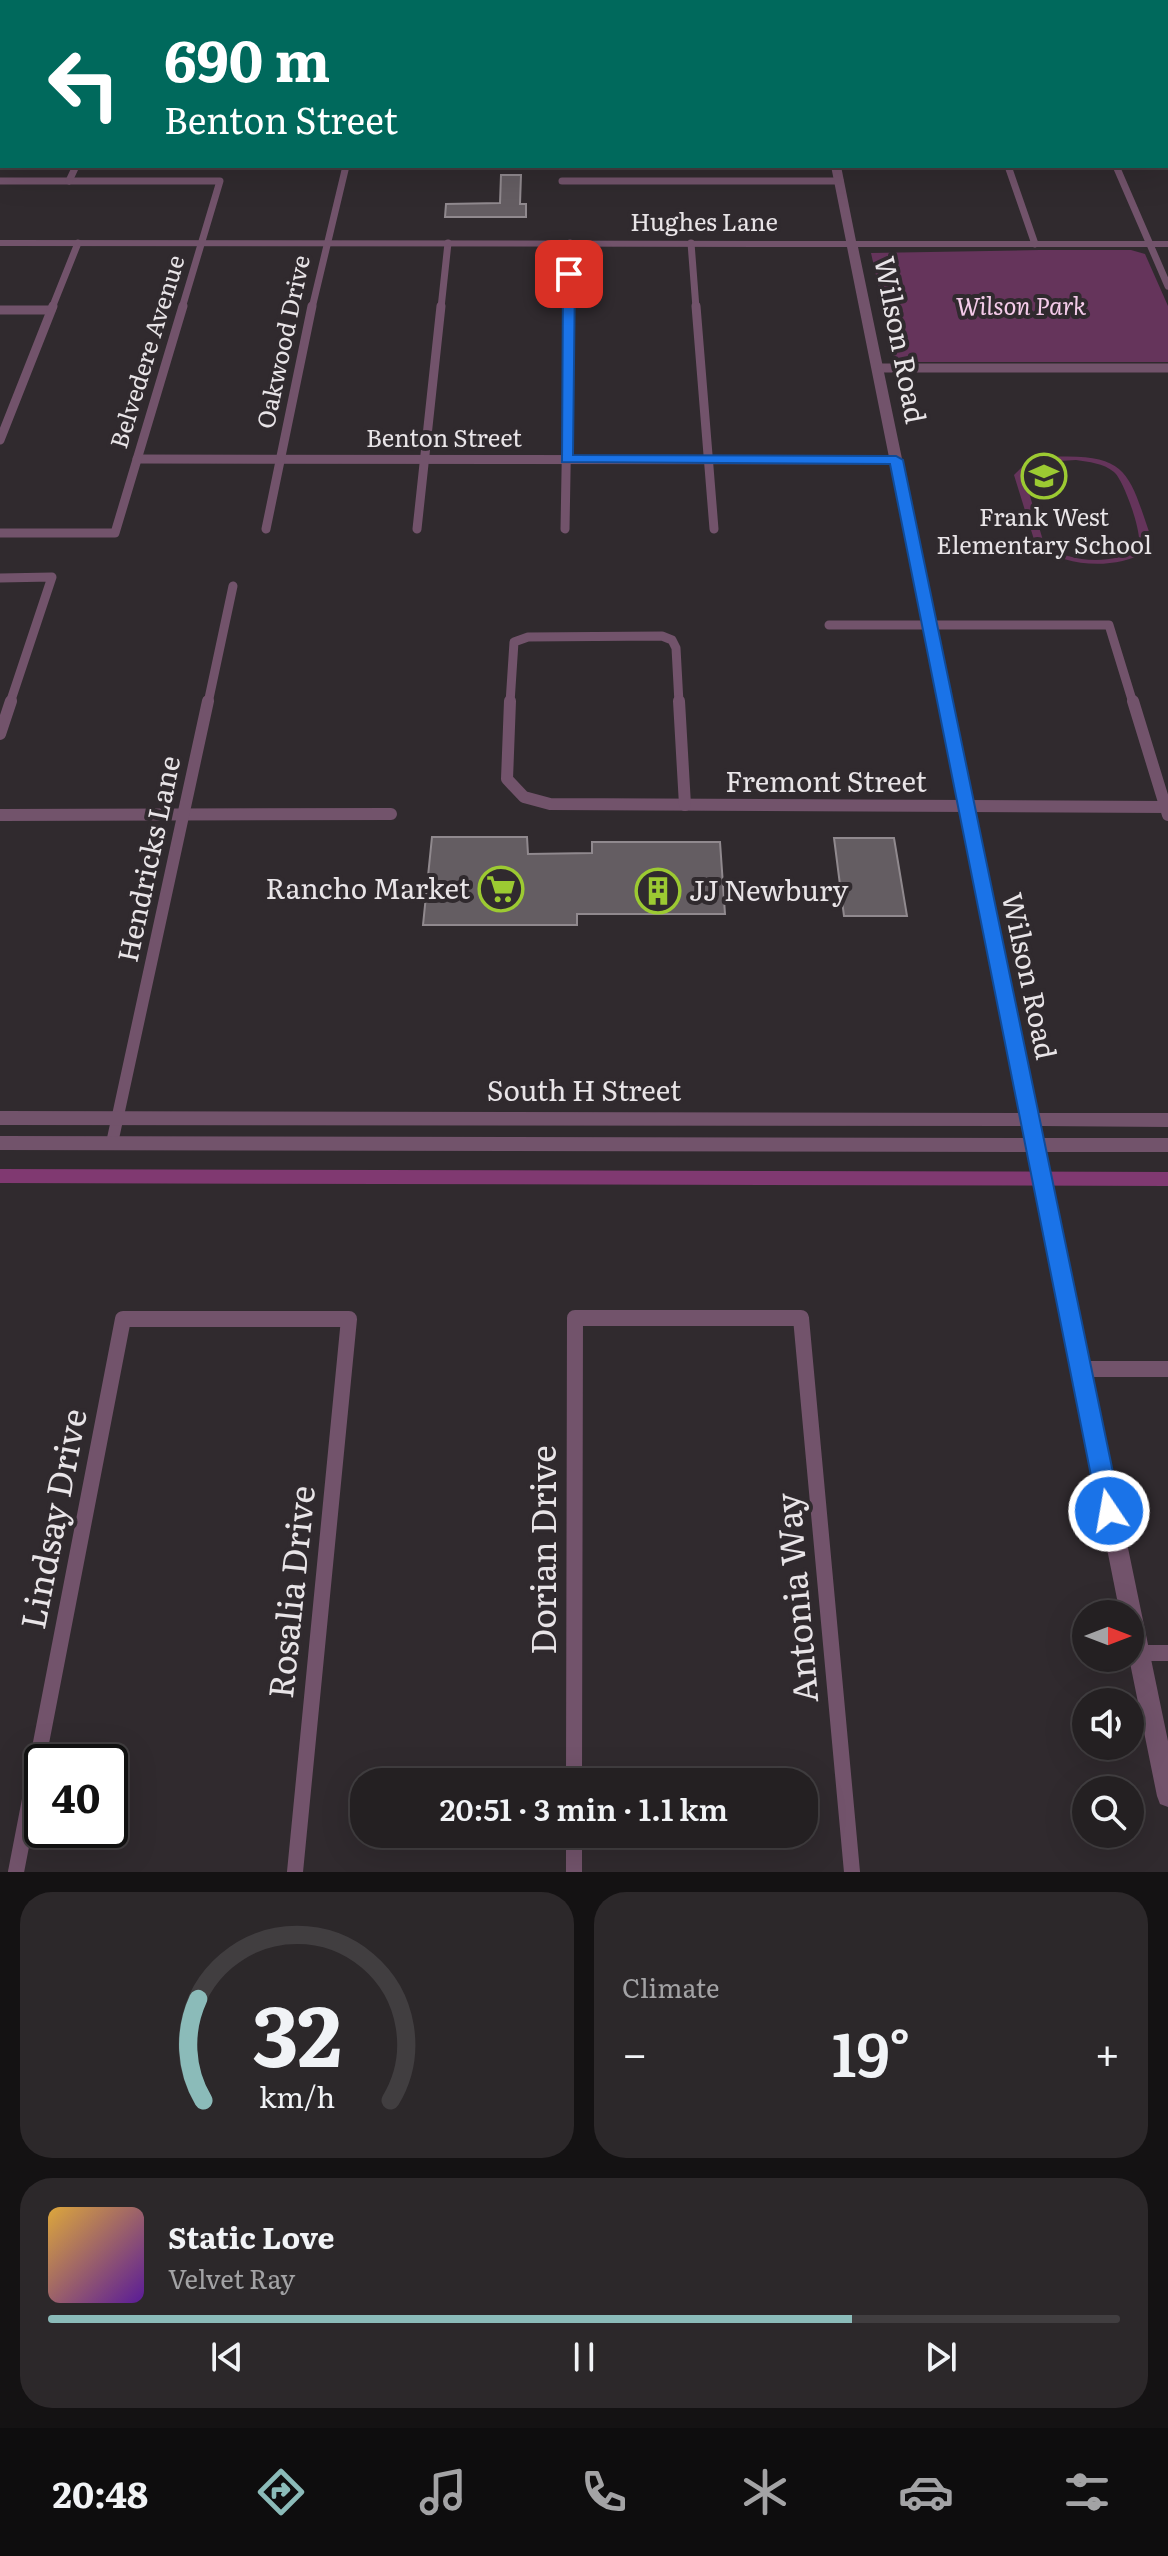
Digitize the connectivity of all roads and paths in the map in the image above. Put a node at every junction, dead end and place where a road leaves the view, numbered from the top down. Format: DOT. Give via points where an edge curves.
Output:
graph roads {
  1 [pos="75,168"];
  2 [pos="346,168"];
  3 [pos="620,168"];
  4 [pos="837,168"];
  5 [pos="1009,168"];
  6 [pos="1117,168"];
  7 [pos="0,181"];
  8 [pos="69,181"];
  9 [pos="562,181"];
  10 [pos="620,181"];
  11 [pos="840,181"];
  12 [pos="0,243"];
  13 [pos="78,243"];
  14 [pos="201,243"];
  15 [pos="325,243"];
  16 [pos="448,243"];
  17 [pos="570,243"];
  18 [pos="691,243"];
  19 [pos="852,244"];
  20 [pos="1035,244"];
  21 [pos="1149,244"];
  22 [pos="1168,244"];
  23 [pos="1168,286"];
  24 [pos="0,310"];
  25 [pos="51,310"];
  26 [pos="877,368"];
  27 [pos="1168,368"];
  28 [pos="0,440"];
  29 [pos="137,459"];
  30 [pos="281,459"];
  31 [pos="425,459"];
  32 [pos="566,459"];
  33 [pos="708,460"];
  34 [pos="896,460"];
  35 [pos="266,529"];
  36 [pos="417,529"];
  37 [pos="565,529"];
  38 [pos="714,529"];
  39 [pos="0,533"];
  40 [pos="0,578"];
  41 [pos="233,586"];
  42 [pos="928,623"];
  43 [pos="829,625"];
  44 [pos="0,734"];
  45 [pos="685,805"];
  46 [pos="966,807"];
  47 [pos="1167,810"];
  48 [pos="183,814"];
  49 [pos="391,814"];
  50 [pos="0,815"];
  51 [pos="0,1118"];
  52 [pos="118,1118"];
  53 [pos="1029,1118"];
  54 [pos="1168,1120"];
  55 [pos="0,1143"];
  56 [pos="112,1143"];
  57 [pos="1035,1144"];
  58 [pos="1168,1145"];
  59 [pos="575,1318"];
  60 [pos="123,1319"];
  61 [pos="1080,1369"];
  62 [pos="1168,1369"];
  63 [pos="1128,1600"];
  64 [pos="1144,1653"];
  65 [pos="1168,1653"];
  66 [pos="1143,1672"];
  67 [pos="574,1768"];
  68 [pos="1168,1796"];
  69 [pos="574,1848"];
  70 [pos="16,1872"];
  71 [pos="295,1872"];
  72 [pos="574,1872"];
  73 [pos="852,1872"];
  1 -- 8 [label="street"];
  2 -- 15 [label="street, Oakwood Drive" via="335,223"];
  3 -- 10 [label="street"];
  4 -- 11 [label="street, Wilson Road"];
  5 -- 20 [label="street"];
  6 -- 21 [label="street"];
  7 -- 8 [label="street"];
  8 -- 14 [label="street, Belvedere Avenue" via="220,181"];
  9 -- 10 [label="street"];
  10 -- 11 [label="street"];
  11 -- 19 [label="street, Wilson Road"];
  12 -- 13 [label="street, Hughes Lane"];
  13 -- 14 [label="street, Hughes Lane"];
  13 -- 25 [label="street"];
  14 -- 15 [label="street, Hughes Lane"];
  14 -- 29 [label="street, Belvedere Avenue"];
  15 -- 16 [label="street, Hughes Lane"];
  15 -- 30 [label="street, Oakwood Drive"];
  16 -- 17 [label="street, Hughes Lane"];
  16 -- 31 [label="street"];
  17 -- 18 [label="street, Hughes Lane"];
  17 -- 32 [label="street"];
  18 -- 19 [label="street, Hughes Lane"];
  18 -- 33 [label="street"];
  19 -- 20 [label="street, Hughes Lane"];
  19 -- 26 [label="street, Wilson Road"];
  20 -- 21 [label="street, Hughes Lane"];
  21 -- 22 [label="street, Hughes Lane"];
  21 -- 23 [label="street"];
  24 -- 25 [label="street"];
  25 -- 28 [label="street"];
  26 -- 27 [label="street"];
  26 -- 34 [label="street, Wilson Road"];
  29 -- 30 [label="street, Benton Street"];
  29 -- 39 [label="street, Belvedere Avenue" via="115,533"];
  30 -- 31 [label="street, Benton Street"];
  30 -- 35 [label="street, Oakwood Drive"];
  31 -- 32 [label="street, Benton Street"];
  31 -- 36 [label="street"];
  32 -- 33 [label="street, Benton Street"];
  32 -- 37 [label="street"];
  33 -- 34 [label="street, Benton Street"];
  33 -- 38 [label="street"];
  34 -- 42 [label="street, Wilson Road"];
  40 -- 44 [label="street" via="52,577"];
  41 -- 48 [label="street, Hendricks Lane"];
  42 -- 43 [label="street"];
  42 -- 46 [label="street, Wilson Road"];
  42 -- 47 [label="street" via="1109,625"];
  45 -- 45 [label="street, Fremont Street" via="532,801 514,793 505,769 514,642 528,637 672,640"];
  45 -- 46 [label="street, Fremont Street"];
  46 -- 47 [label="street, Fremont Street"];
  46 -- 53 [label="street, Wilson Road"];
  48 -- 49 [label="street"];
  48 -- 50 [label="street"];
  48 -- 52 [label="street, Hendricks Lane"];
  51 -- 52 [label="street, South H Street"];
  52 -- 53 [label="street, South H Street"];
  52 -- 56 [label="street, Hendricks Lane"];
  53 -- 54 [label="street, South H Street"];
  53 -- 57 [label="street, Wilson Road"];
  55 -- 56 [label="street, South H Street"];
  56 -- 57 [label="street, South H Street"];
  57 -- 58 [label="street, South H Street"];
  57 -- 61 [label="street, Wilson Road"];
  59 -- 67 [label="street, Dorian Drive"];
  59 -- 73 [label="street, Antonia Way" via="801,1318"];
  60 -- 70 [label="street, Lindsay Drive"];
  60 -- 71 [label="street, Rosalia Drive" via="349,1319"];
  61 -- 62 [label="street"];
  61 -- 63 [label="street, Wilson Road"];
  64 -- 65 [label="street"];
  66 -- 68 [label="street, Wilson Road"];
  69 -- 72 [label="street"];
}
